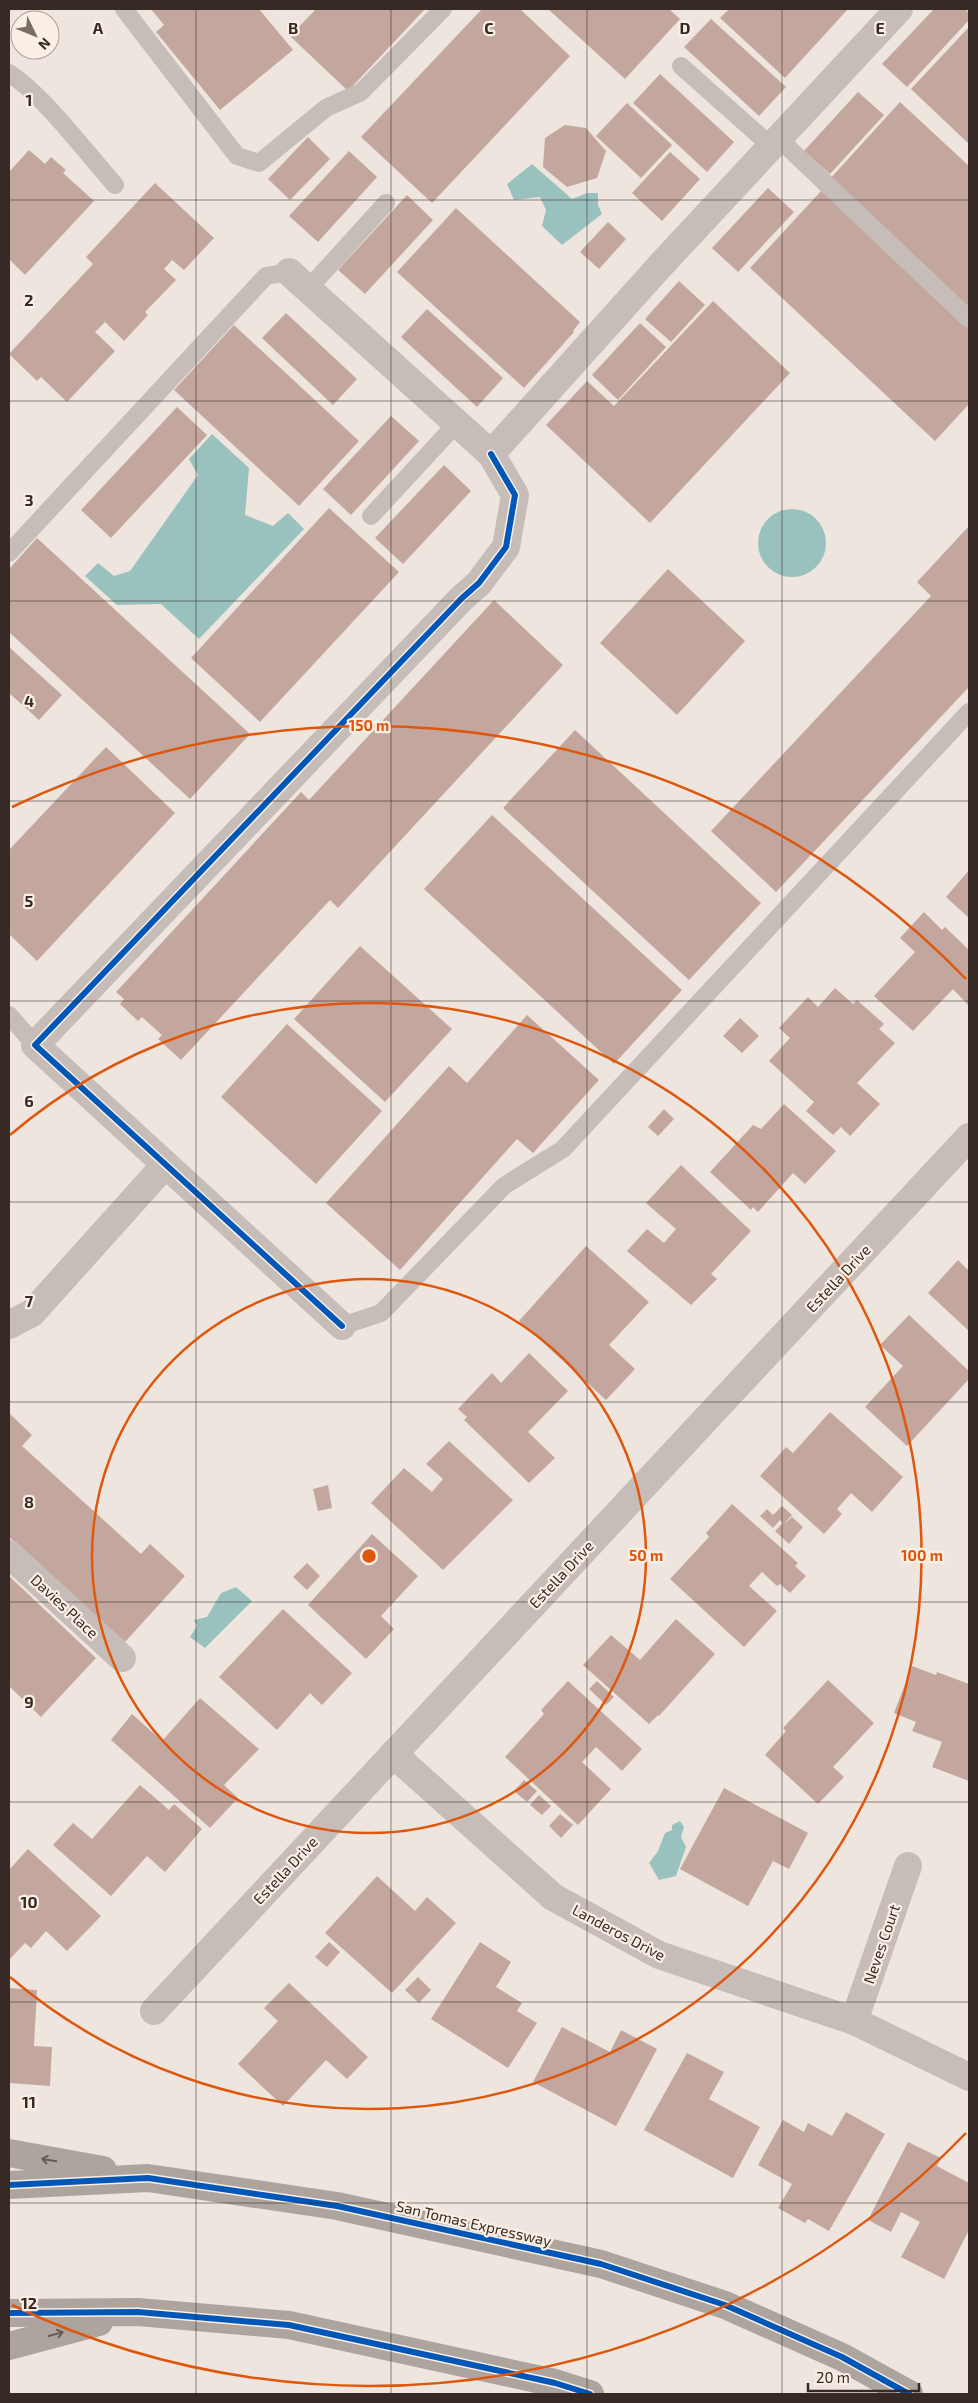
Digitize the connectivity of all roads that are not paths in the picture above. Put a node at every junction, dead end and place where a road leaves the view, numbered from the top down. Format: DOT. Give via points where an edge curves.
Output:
graph roads {
  1 [pos="124,9"];
  2 [pos="444,9"];
  3 [pos="898,9"];
  4 [pos="681,66"];
  5 [pos="9,73"];
  6 [pos="775,142"];
  7 [pos="115,185"];
  8 [pos="386,203"];
  9 [pos="299,280"];
  10 [pos="969,319"];
  11 [pos="458,422"];
  12 [pos="491,454"];
  13 [pos="371,516"];
  14 [pos="9,553"];
  15 [pos="969,712"];
  16 [pos="9,1015"];
  17 [pos="35,1045"];
  18 [pos="969,1137"];
  19 [pos="165,1165"];
  20 [pos="9,1324"];
  21 [pos="342,1326"];
  22 [pos="9,1554"];
  23 [pos="122,1658"];
  24 [pos="393,1754"];
  25 [pos="908,1866"];
  26 [pos="154,2011"];
  27 [pos="854,2021"];
  28 [pos="969,2076"];
  29 [pos="9,2153"];
  30 [pos="148,2178"];
  31 [pos="9,2185"];
  32 [pos="138,2312"];
  33 [pos="9,2313"];
  34 [pos="9,2346"];
  35 [pos="590,2394"];
  36 [pos="909,2394"];
  1 -- 2 [label="lane" via="237,156 259,163 326,108 361,92"];
  3 -- 6 [label="street"];
  4 -- 6 [label="lane"];
  5 -- 7 [label="lane" via="41,102"];
  6 -- 10 [label="lane"];
  6 -- 12 [label="street"];
  8 -- 9 [label="lane"];
  9 -- 11 [label="street"];
  9 -- 14 [label="lane" via="266,276"];
  11 -- 12 [label="street"];
  11 -- 13 [label="lane"];
  12 -- 17 [label="street" via="515,495 506,546 479,583"];
  15 -- 21 [label="lane" via="563,1149 504,1186 381,1313"];
  16 -- 17 [label="lane"];
  17 -- 19 [label="street"];
  18 -- 24 [label="street, Estella Drive"];
  19 -- 20 [label="street" via="32,1312"];
  19 -- 21 [label="street"];
  22 -- 23 [label="street, Davies Place"];
  24 -- 26 [label="street, Estella Drive"];
  24 -- 27 [label="street, Landeros Drive" via="553,1897 659,1955"];
  25 -- 27 [label="street, Neves Court"];
  27 -- 28 [label="street, Landeros Drive"];
  30 -- 29 [label="highway, one-way"];
  30 -- 31 [label="highway, San Tomas Expressway"];
  30 -- 36 [label="highway, San Tomas Expressway" via="337,2206 601,2264 725,2305 842,2357"];
  32 -- 33 [label="highway"];
  34 -- 32 [label="highway, one-way"];
  32 -- 35 [label="highway" via="289,2325 555,2383"];
}
